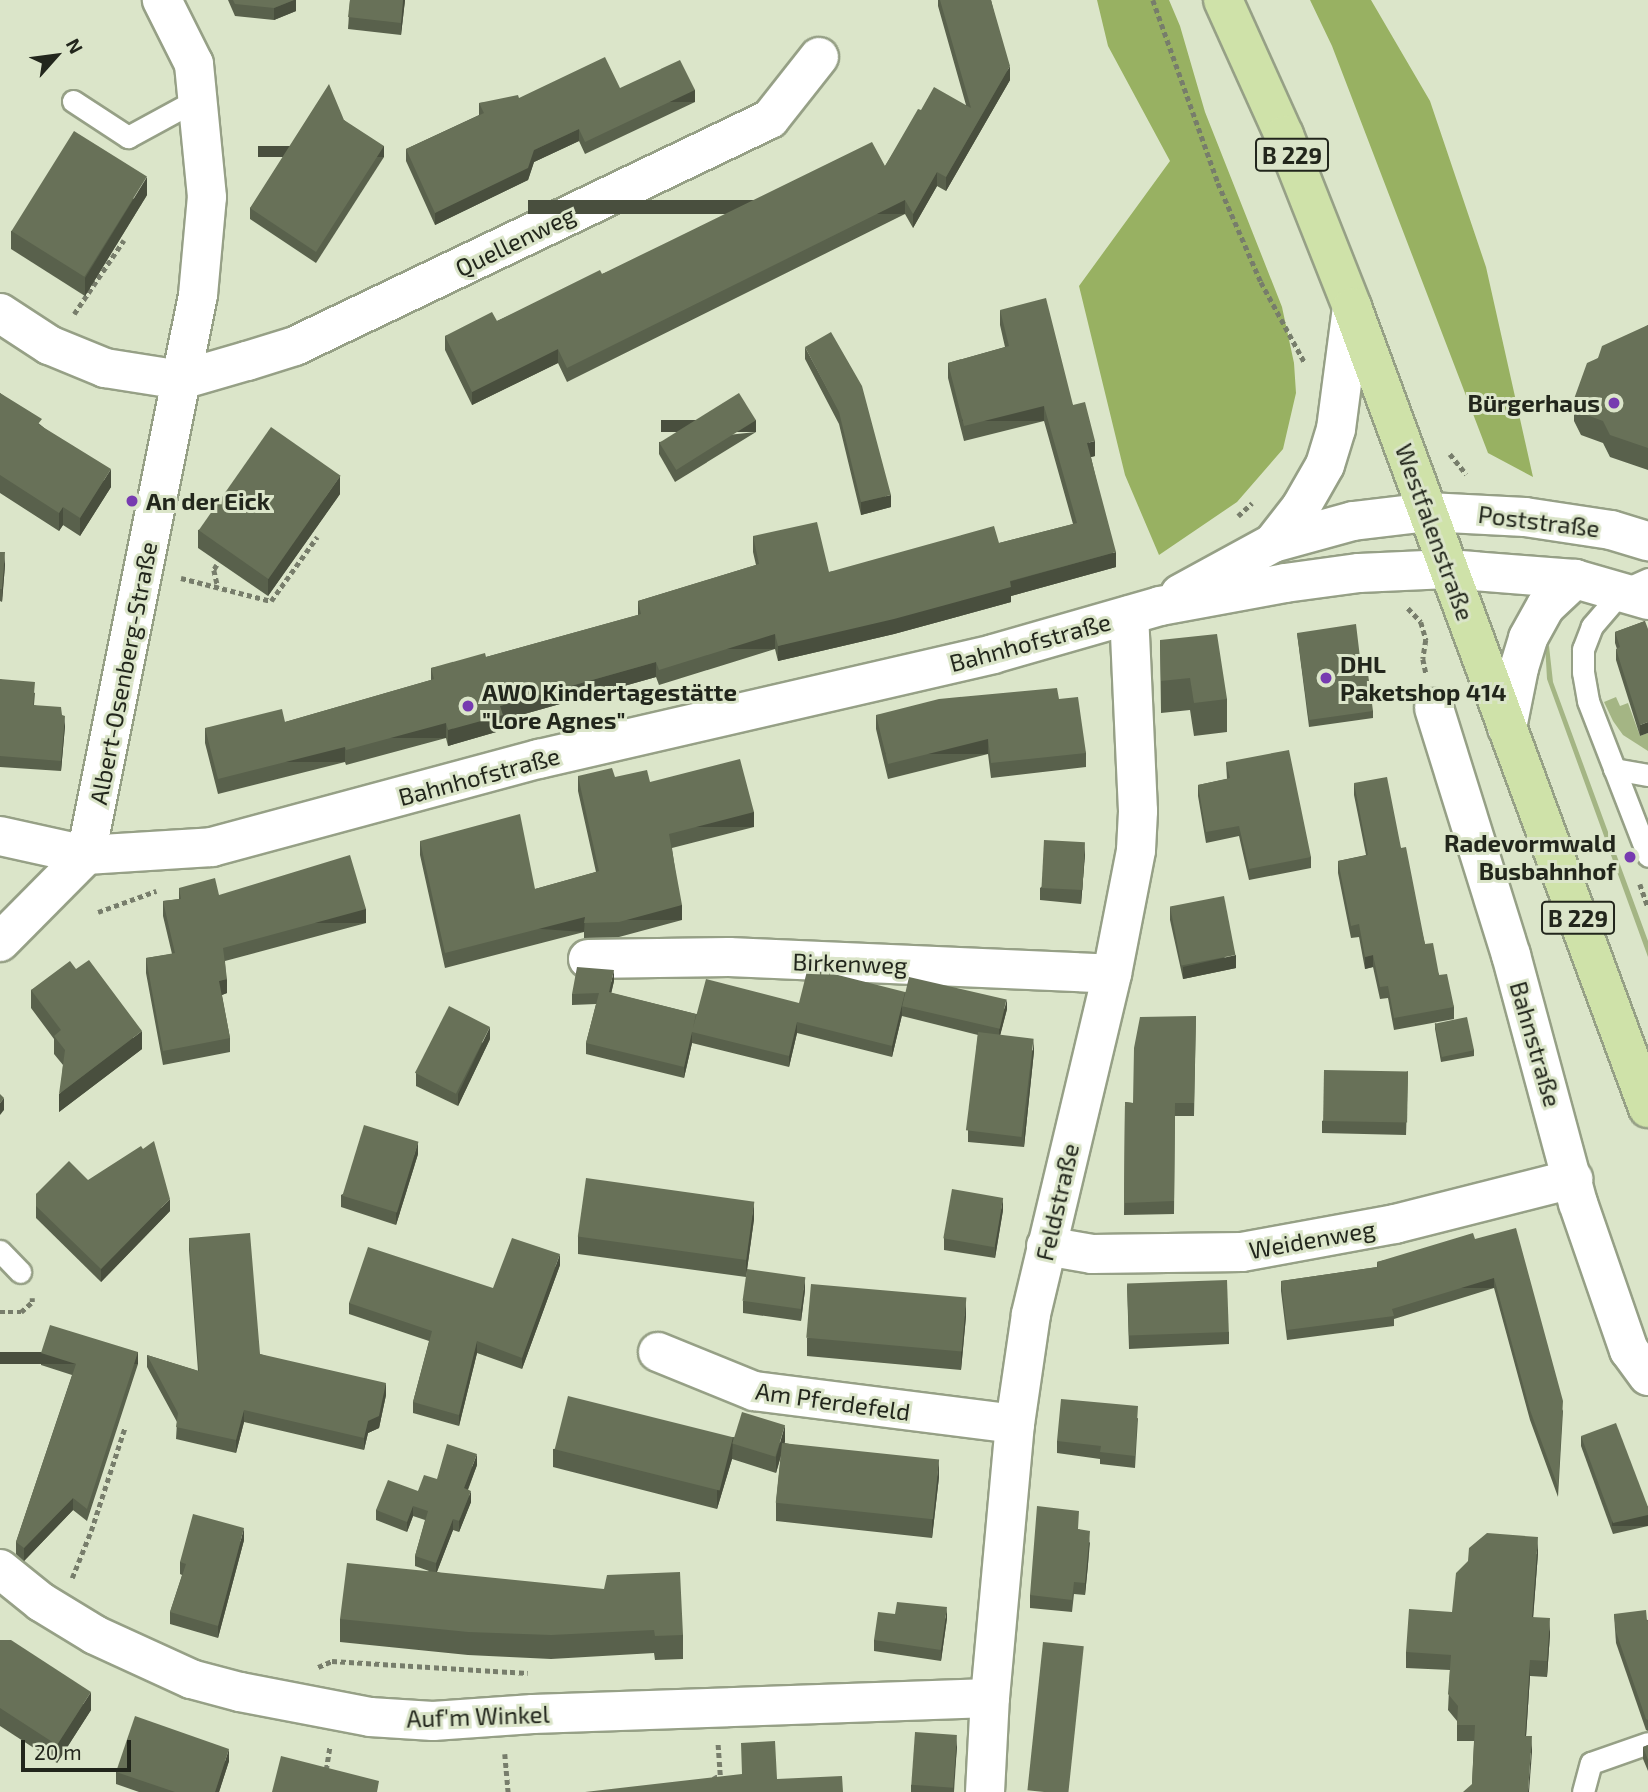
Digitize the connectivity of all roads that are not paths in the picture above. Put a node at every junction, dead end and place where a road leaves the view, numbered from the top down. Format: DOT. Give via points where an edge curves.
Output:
graph roads {
  1 [pos="162,0"];
  2 [pos="1223,0"];
  3 [pos="818,57"];
  4 [pos="198,99"];
  5 [pos="73,101"];
  6 [pos="1352,307"];
  7 [pos="0,313"];
  8 [pos="181,380"];
  9 [pos="1428,512"];
  10 [pos="1648,541"];
  11 [pos="1273,543"];
  12 [pos="1448,569"];
  13 [pos="1575,579"];
  14 [pos="1640,590"];
  15 [pos="1144,611"];
  16 [pos="1434,708"];
  17 [pos="1507,728"];
  18 [pos="1614,769"];
  19 [pos="1648,775"];
  20 [pos="0,836"];
  21 [pos="86,855"];
  22 [pos="1648,856"];
  23 [pos="0,942"];
  24 [pos="588,958"];
  25 [pos="1112,974"];
  26 [pos="1648,1108"];
  27 [pos="1573,1179"];
  28 [pos="1046,1245"];
  29 [pos="0,1251"];
  30 [pos="20,1272"];
  31 [pos="657,1352"];
  32 [pos="1648,1376"];
  33 [pos="1015,1424"];
  34 [pos="0,1569"];
  35 [pos="990,1698"];
  36 [pos="1648,1743"];
  37 [pos="985,1792"];
  38 [pos="1583,1792"];
  1 -- 4 [label="street, Albert-Osenberg-Straße" via="194,64"];
  2 -- 6 [label="main road, Westfalenstraße / B 229" via="1279,124"];
  3 -- 8 [label="street, Quellenweg" via="770,119 295,346"];
  4 -- 5 [label="lane" via="128,137"];
  4 -- 8 [label="street, Albert-Osenberg-Straße" via="207,197 198,295"];
  6 -- 9 [label="main road, Westfalenstraße / B 229"];
  6 -- 11 [label="street" via="1336,429 1325,465"];
  7 -- 8 [label="street" via="53,346 105,368"];
  8 -- 21 [label="street, Albert-Osenberg-Straße"];
  9 -- 10 [label="street, Poststraße" via="1525,517 1611,530"];
  9 -- 11 [label="street, Bahnhofstraße" via="1353,521"];
  9 -- 12 [label="main road, Westfalenstraße / B 229"];
  11 -- 15 [label="street, Bahnhofstraße"];
  12 -- 13 [label="street"];
  12 -- 15 [label="street, Bahnhofstraße" via="1359,573 1285,583"];
  12 -- 17 [label="main road, Westfalenstraße / B 229"];
  13 -- 14 [label="street"];
  13 -- 17 [label="street" via="1546,606 1528,638"];
  14 -- 18 [label="lane" via="1592,626 1583,649 1588,701"];
  15 -- 21 [label="street, Bahnhofstraße" via="993,654 539,759 212,847"];
  15 -- 25 [label="street, Feldstraße" via="1136,850"];
  16 -- 27 [label="street, Bahnstraße" via="1511,956"];
  17 -- 26 [label="main road, Westfalenstraße / B 229"];
  18 -- 19 [label="lane"];
  18 -- 22 [label="lane"];
  20 -- 21 [label="street, Bahnhofstraße"];
  21 -- 23 [label="street"];
  24 -- 25 [label="street, Birkenweg" via="729,957"];
  25 -- 28 [label="street, Feldstraße"];
  27 -- 28 [label="street, Weidenweg" via="1395,1224 1242,1252 1093,1254"];
  27 -- 32 [label="street, Bahnstraße" via="1629,1350"];
  28 -- 33 [label="street, Feldstraße"];
  29 -- 30 [label="lane"];
  31 -- 33 [label="street, Am Pferdefeld" via="754,1391"];
  33 -- 35 [label="street, Feldstraße"];
  34 -- 35 [label="street, Auf'm Winkel" via="96,1635 191,1679 370,1717 433,1721"];
  35 -- 37 [label="street, Feldstraße"];
  36 -- 38 [label="lane" via="1591,1763"];
}
